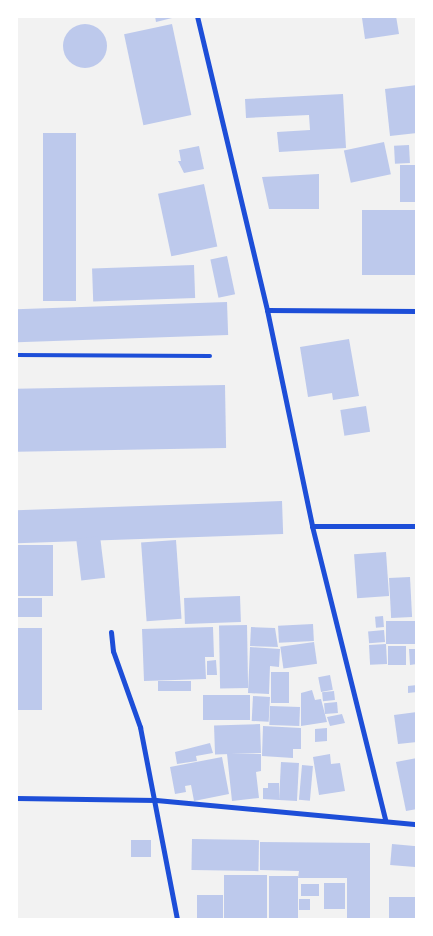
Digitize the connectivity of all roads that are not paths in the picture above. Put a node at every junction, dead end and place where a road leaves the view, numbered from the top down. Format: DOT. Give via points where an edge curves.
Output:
graph roads {
  1 [pos="197,16"];
  2 [pos="267,310"];
  3 [pos="417,311"];
  4 [pos="16,355"];
  5 [pos="210,356"];
  6 [pos="312,526"];
  7 [pos="417,526"];
  8 [pos="111,632"];
  9 [pos="16,798"];
  10 [pos="156,800"];
  11 [pos="385,820"];
  12 [pos="417,824"];
  13 [pos="177,920"];
  1 -- 2 [label="street"];
  2 -- 3 [label="street"];
  2 -- 6 [label="street"];
  4 -- 5 [label="lane"];
  6 -- 7 [label="street"];
  6 -- 11 [label="street"];
  8 -- 10 [label="street" via="113,651 140,727"];
  9 -- 10 [label="street"];
  10 -- 11 [label="street"];
  10 -- 13 [label="street"];
  11 -- 12 [label="street"];
}
